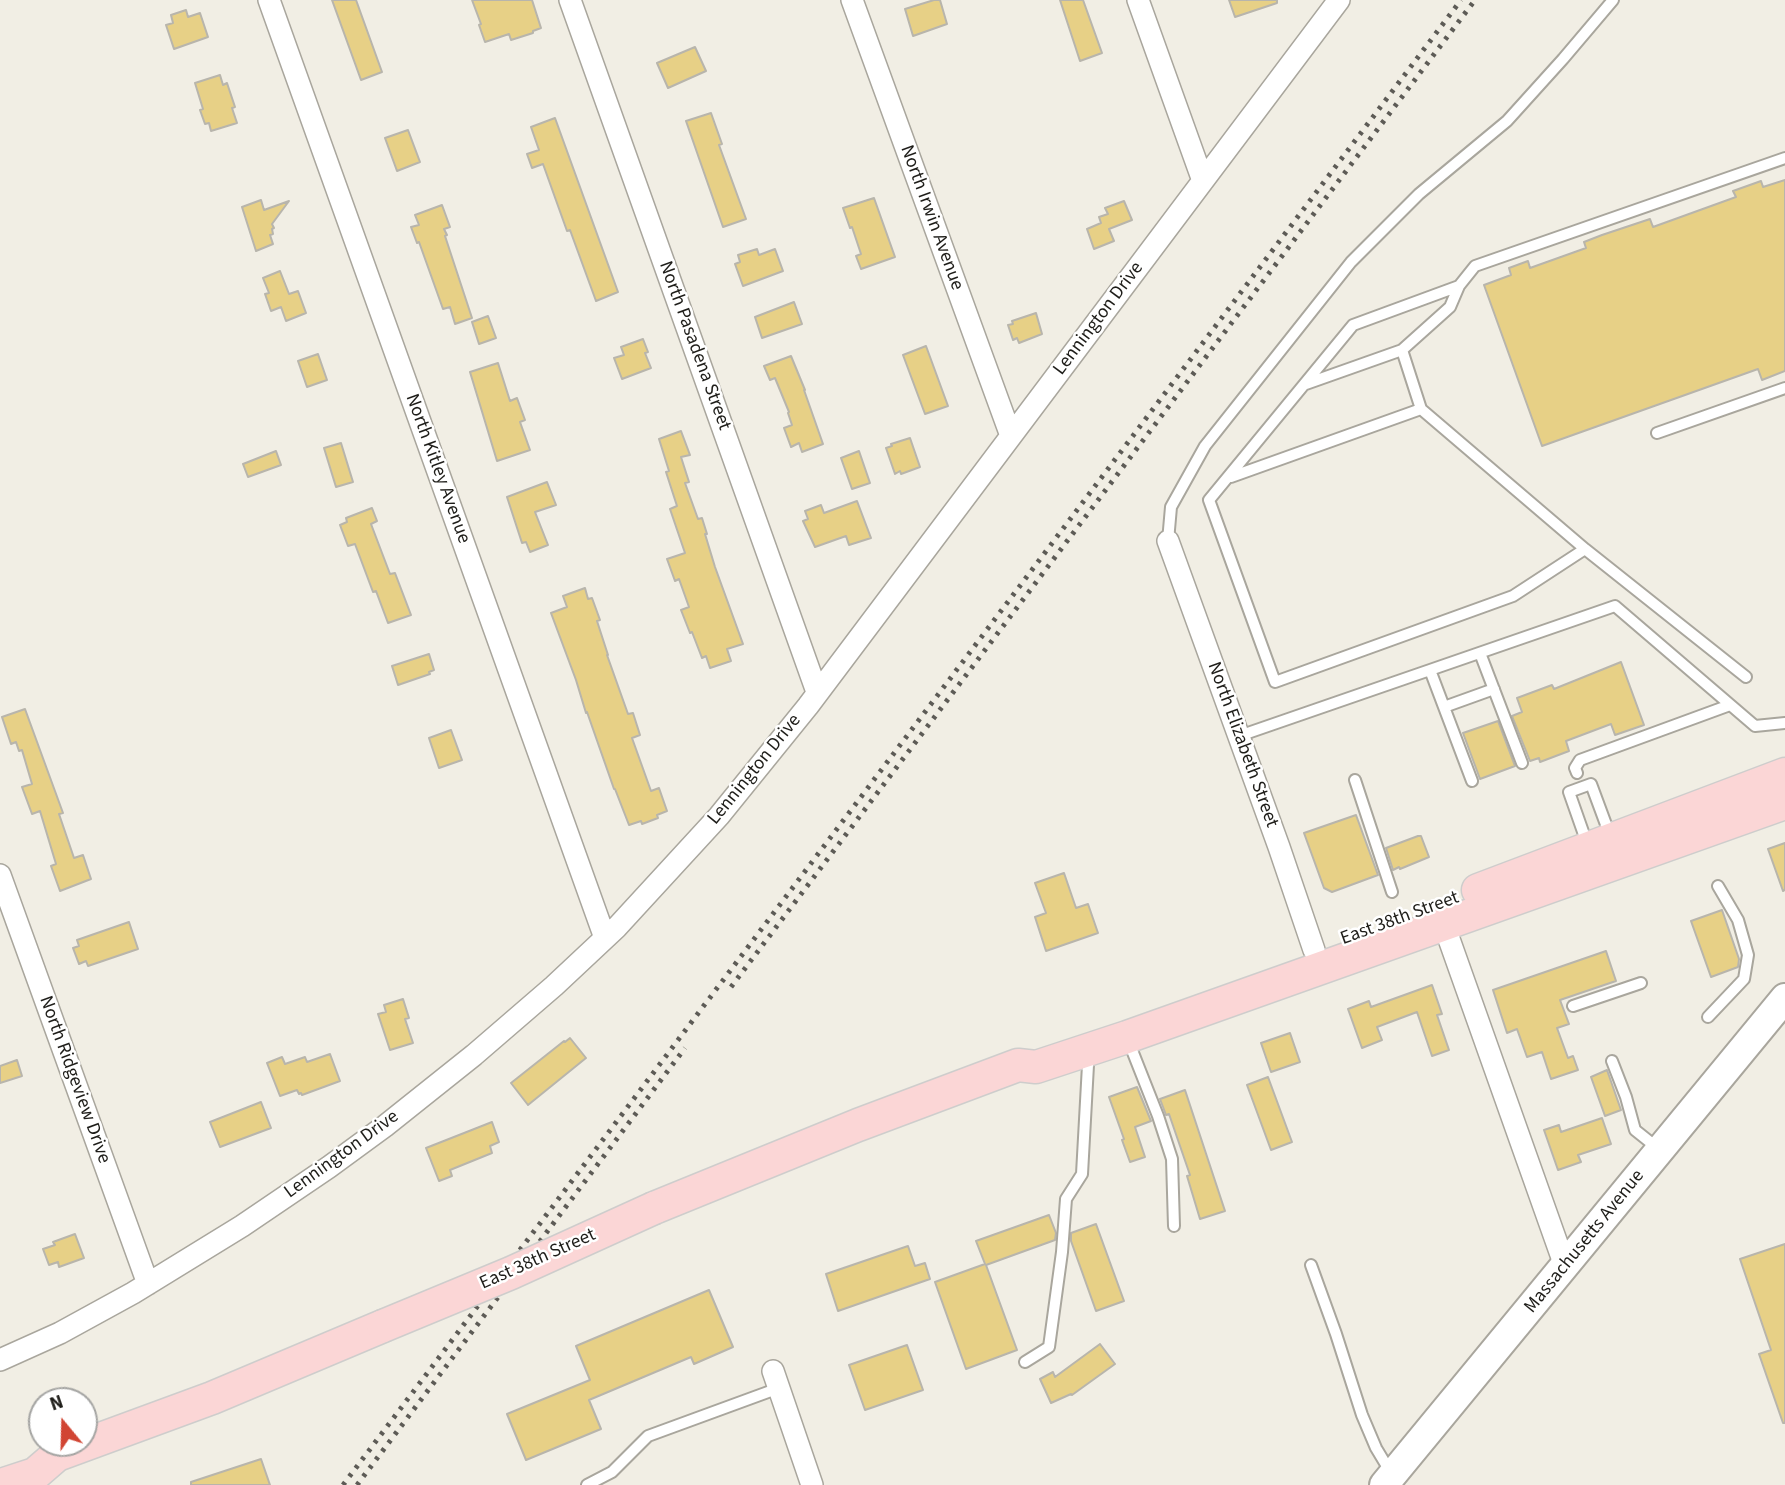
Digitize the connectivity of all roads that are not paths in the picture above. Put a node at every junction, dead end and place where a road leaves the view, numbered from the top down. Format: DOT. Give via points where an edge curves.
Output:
graph roads {
  1 [pos="269,0"];
  2 [pos="570,0"];
  3 [pos="852,0"];
  4 [pos="1138,0"];
  5 [pos="1339,0"];
  6 [pos="1613,0"];
  7 [pos="1785,158"];
  8 [pos="1203,181"];
  9 [pos="1460,286"];
  10 [pos="1402,350"];
  11 [pos="1304,385"];
  12 [pos="1785,388"];
  13 [pos="1421,410"];
  14 [pos="1657,433"];
  15 [pos="1011,436"];
  16 [pos="1228,477"];
  17 [pos="1168,541"];
  18 [pos="1585,549"];
  19 [pos="1480,653"];
  20 [pos="1430,670"];
  21 [pos="1746,677"];
  22 [pos="1494,689"];
  23 [pos="817,692"];
  24 [pos="1730,705"];
  25 [pos="1444,706"];
  26 [pos="1785,723"];
  27 [pos="1239,736"];
  28 [pos="1522,763"];
  29 [pos="1577,774"];
  30 [pos="1785,775"];
  31 [pos="1355,780"];
  32 [pos="1472,781"];
  33 [pos="1591,784"];
  34 [pos="1569,792"];
  35 [pos="1785,803"];
  36 [pos="1600,844"];
  37 [pos="0,875"];
  38 [pos="1718,886"];
  39 [pos="1392,892"];
  40 [pos="1444,925"];
  41 [pos="605,938"];
  42 [pos="1314,950"];
  43 [pos="1641,983"];
  44 [pos="1785,998"];
  45 [pos="1573,1006"];
  46 [pos="1708,1017"];
  47 [pos="1127,1037"];
  48 [pos="1083,1052"];
  49 [pos="1612,1061"];
  50 [pos="1018,1065"];
  51 [pos="1660,1150"];
  52 [pos="1174,1226"];
  53 [pos="1311,1265"];
  54 [pos="1565,1266"];
  55 [pos="148,1284"];
  56 [pos="0,1360"];
  57 [pos="1025,1363"];
  58 [pos="776,1380"];
  59 [pos="98,1440"];
  60 [pos="28,1453"];
  61 [pos="55,1457"];
  62 [pos="0,1463"];
  63 [pos="612,1472"];
  64 [pos="1388,1480"];
  65 [pos="1,1485"];
  66 [pos="587,1485"];
  67 [pos="617,1485"];
  68 [pos="812,1485"];
  1 -- 41 [label="street, North Kitley Avenue"];
  2 -- 23 [label="street, North Pasadena Street"];
  3 -- 15 [label="street, North Irwin Avenue"];
  4 -- 8 [label="street"];
  5 -- 8 [label="street, Lennington Drive"];
  6 -- 17 [label="lane" via="1507,121 1419,194 1351,262 1205,446 1171,507"];
  7 -- 9 [label="lane" via="1475,266"];
  8 -- 15 [label="street, Lennington Drive"];
  9 -- 10 [label="lane" via="1450,307"];
  9 -- 11 [label="lane" via="1353,325"];
  10 -- 11 [label="lane"];
  10 -- 13 [label="lane"];
  11 -- 16 [label="lane"];
  12 -- 14 [label="lane"];
  13 -- 16 [label="lane"];
  13 -- 18 [label="lane"];
  15 -- 23 [label="street, Lennington Drive"];
  16 -- 18 [label="lane" via="1209,500 1275,682 1513,596"];
  17 -- 27 [label="street, North Elizabeth Street"];
  18 -- 21 [label="lane"];
  19 -- 20 [label="lane"];
  19 -- 22 [label="lane"];
  19 -- 24 [label="lane" via="1615,607"];
  20 -- 25 [label="lane"];
  20 -- 27 [label="lane"];
  22 -- 25 [label="lane"];
  22 -- 28 [label="lane"];
  23 -- 41 [label="street, Lennington Drive" via="719,816"];
  24 -- 26 [label="lane" via="1755,726"];
  24 -- 29 [label="lane" via="1580,760"];
  25 -- 32 [label="lane"];
  27 -- 42 [label="street, North Elizabeth Street"];
  29 -- 33 [label="lane"];
  29 -- 34 [label="lane"];
  30 -- 36 [label="main road, East 38th Street"];
  31 -- 39 [label="lane"];
  33 -- 34 [label="lane"];
  33 -- 36 [label="lane"];
  34 -- 36 [label="lane"];
  35 -- 40 [label="main road, East 38th Street"];
  36 -- 42 [label="main road, East 38th Street"];
  37 -- 55 [label="street, North Ridgeview Drive"];
  38 -- 46 [label="lane" via="1738,920 1748,955 1744,979"];
  40 -- 47 [label="main road, East 38th Street"];
  40 -- 54 [label="street"];
  41 -- 55 [label="street, Lennington Drive" via="474,1055 385,1126 242,1226"];
  42 -- 50 [label="main road, East 38th Street" via="1029,1050"];
  43 -- 45 [label="lane"];
  44 -- 51 [label="main road, Massachusetts Avenue"];
  47 -- 48 [label="main road, East 38th Street"];
  47 -- 52 [label="lane" via="1172,1159"];
  48 -- 50 [label="main road, East 38th Street" via="1036,1067"];
  48 -- 57 [label="lane" via="1088,1065 1082,1174 1066,1199 1049,1347"];
  49 -- 51 [label="lane" via="1635,1130"];
  50 -- 59 [label="main road, East 38th Street, bridge" via="654,1208 529,1266 212,1398"];
  51 -- 54 [label="main road, Massachusetts Avenue"];
  53 -- 64 [label="lane"];
  54 -- 64 [label="main road, Massachusetts Avenue"];
  55 -- 56 [label="street, Lennington Drive"];
  58 -- 63 [label="lane" via="648,1436"];
  58 -- 68 [label="street"];
  60 -- 62 [label="main road, East 38th Street"];
  61 -- 65 [label="main road, East 38th Street" via="35,1474"];
  63 -- 66 [label="lane"];
  63 -- 67 [label="lane"];
}
